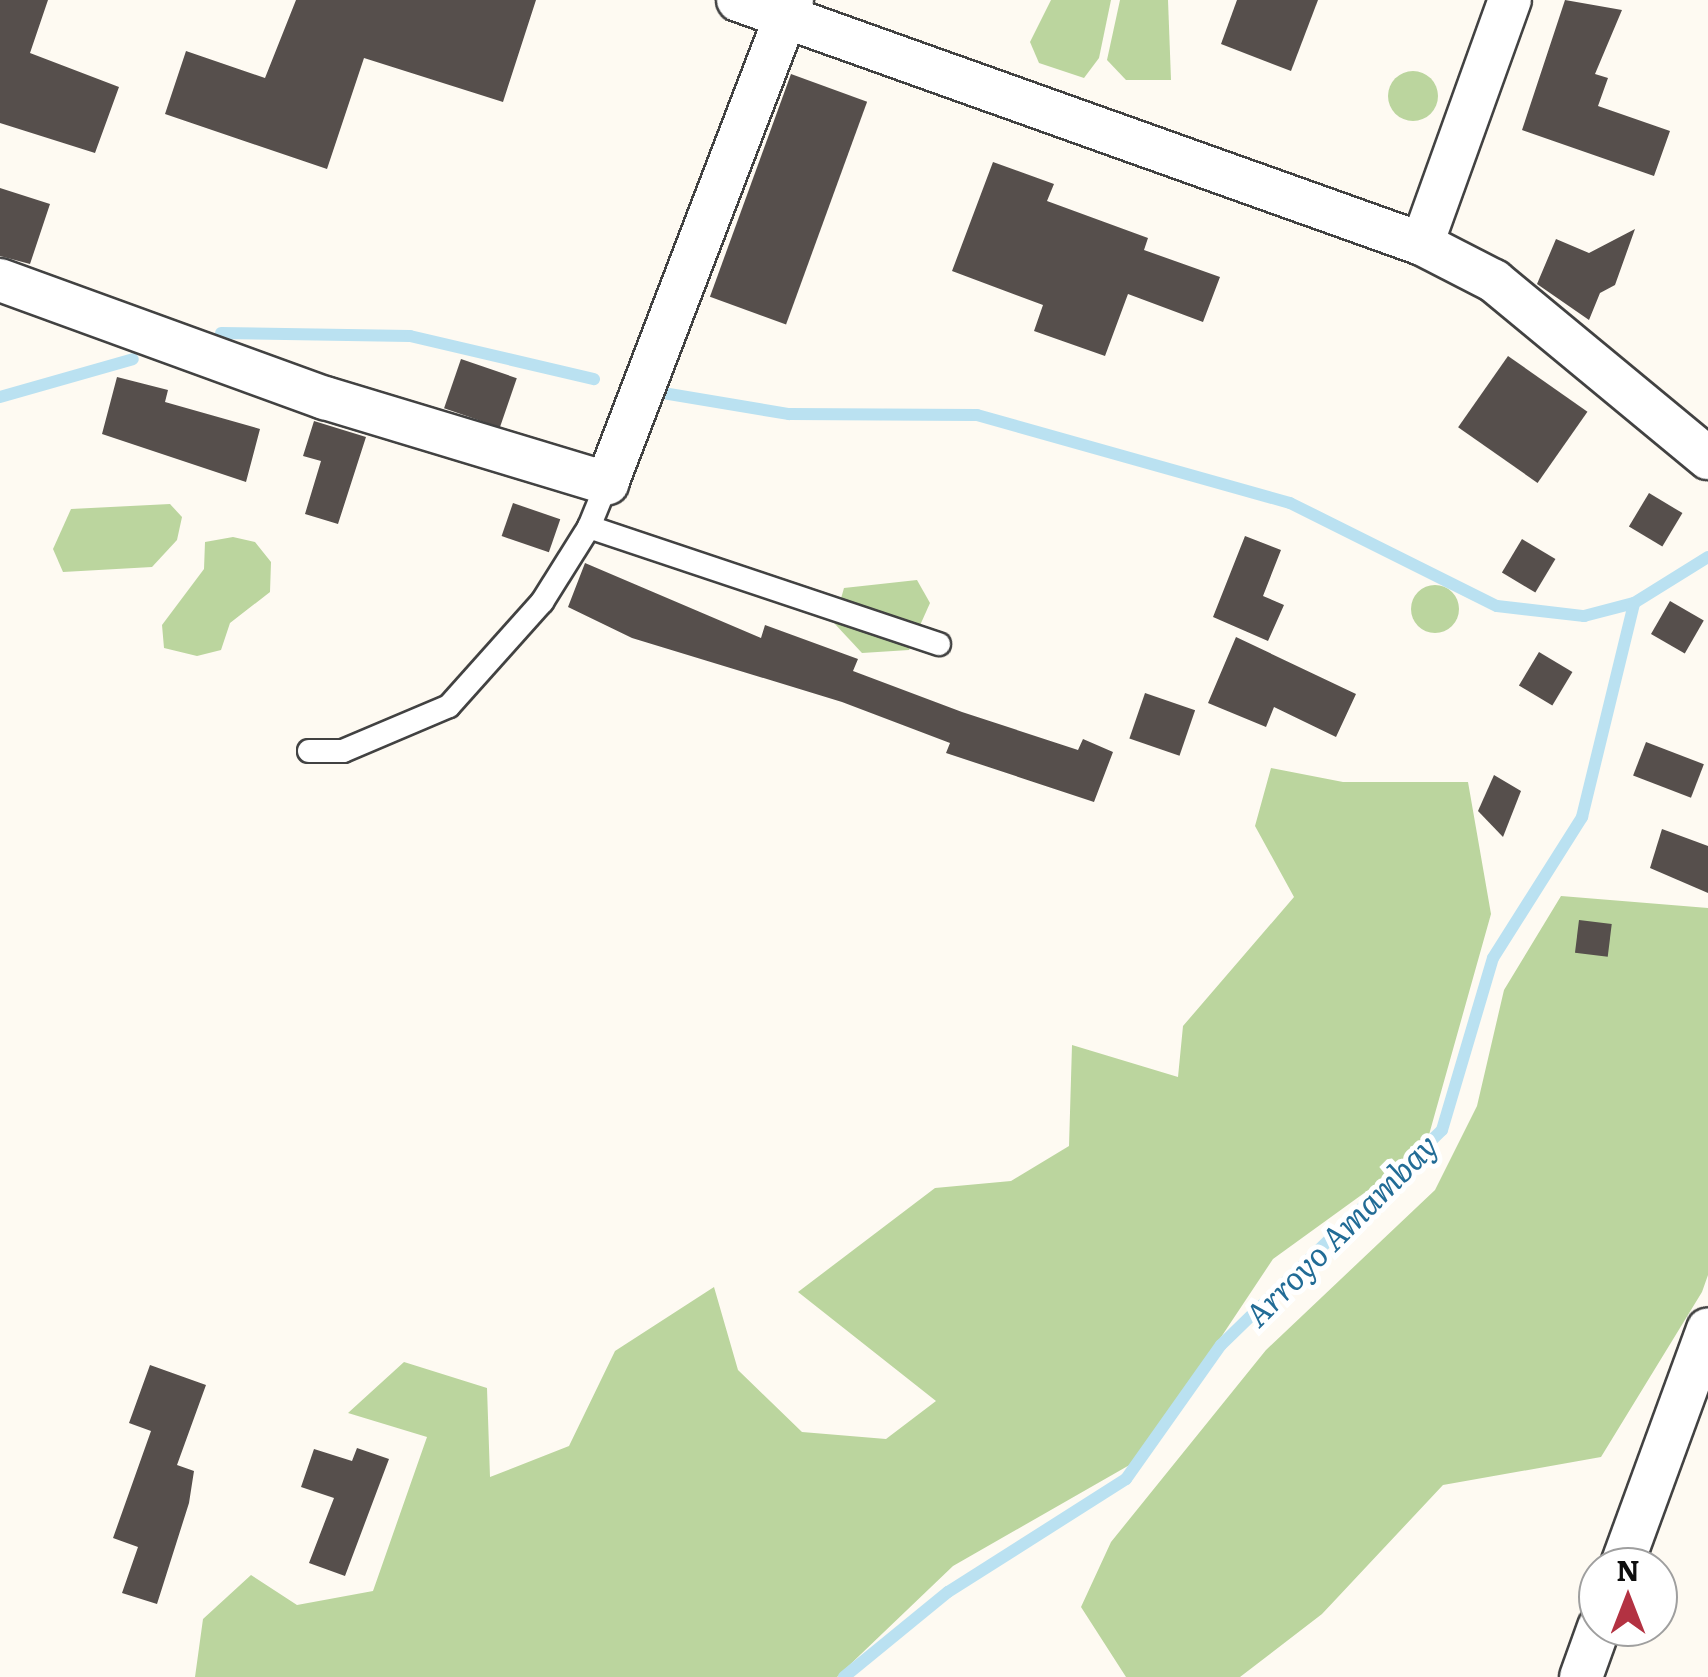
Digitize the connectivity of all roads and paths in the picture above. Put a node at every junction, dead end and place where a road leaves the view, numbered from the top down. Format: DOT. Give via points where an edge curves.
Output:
graph roads {
  1 [pos="738,0"];
  2 [pos="1510,0"];
  3 [pos="789,9"];
  4 [pos="1422,244"];
  5 [pos="0,280"];
  6 [pos="1708,458"];
  7 [pos="606,483"];
  8 [pos="588,527"];
  9 [pos="939,644"];
  10 [pos="308,751"];
  11 [pos="1708,1330"];
  12 [pos="1628,1547"];
  13 [pos="1592,1647"];
  14 [pos="1581,1677"];
  1 -- 3 [label="street"];
  2 -- 4 [label="street"];
  3 -- 4 [label="street"];
  3 -- 7 [label="street"];
  4 -- 6 [label="street" via="1494,282"];
  5 -- 7 [label="street" via="325,398"];
  7 -- 8 [label="lane"];
  8 -- 9 [label="lane"];
  8 -- 10 [label="lane" via="542,602 448,706 342,751"];
  11 -- 12 [label="street"];
  13 -- 14 [label="street"];
}
